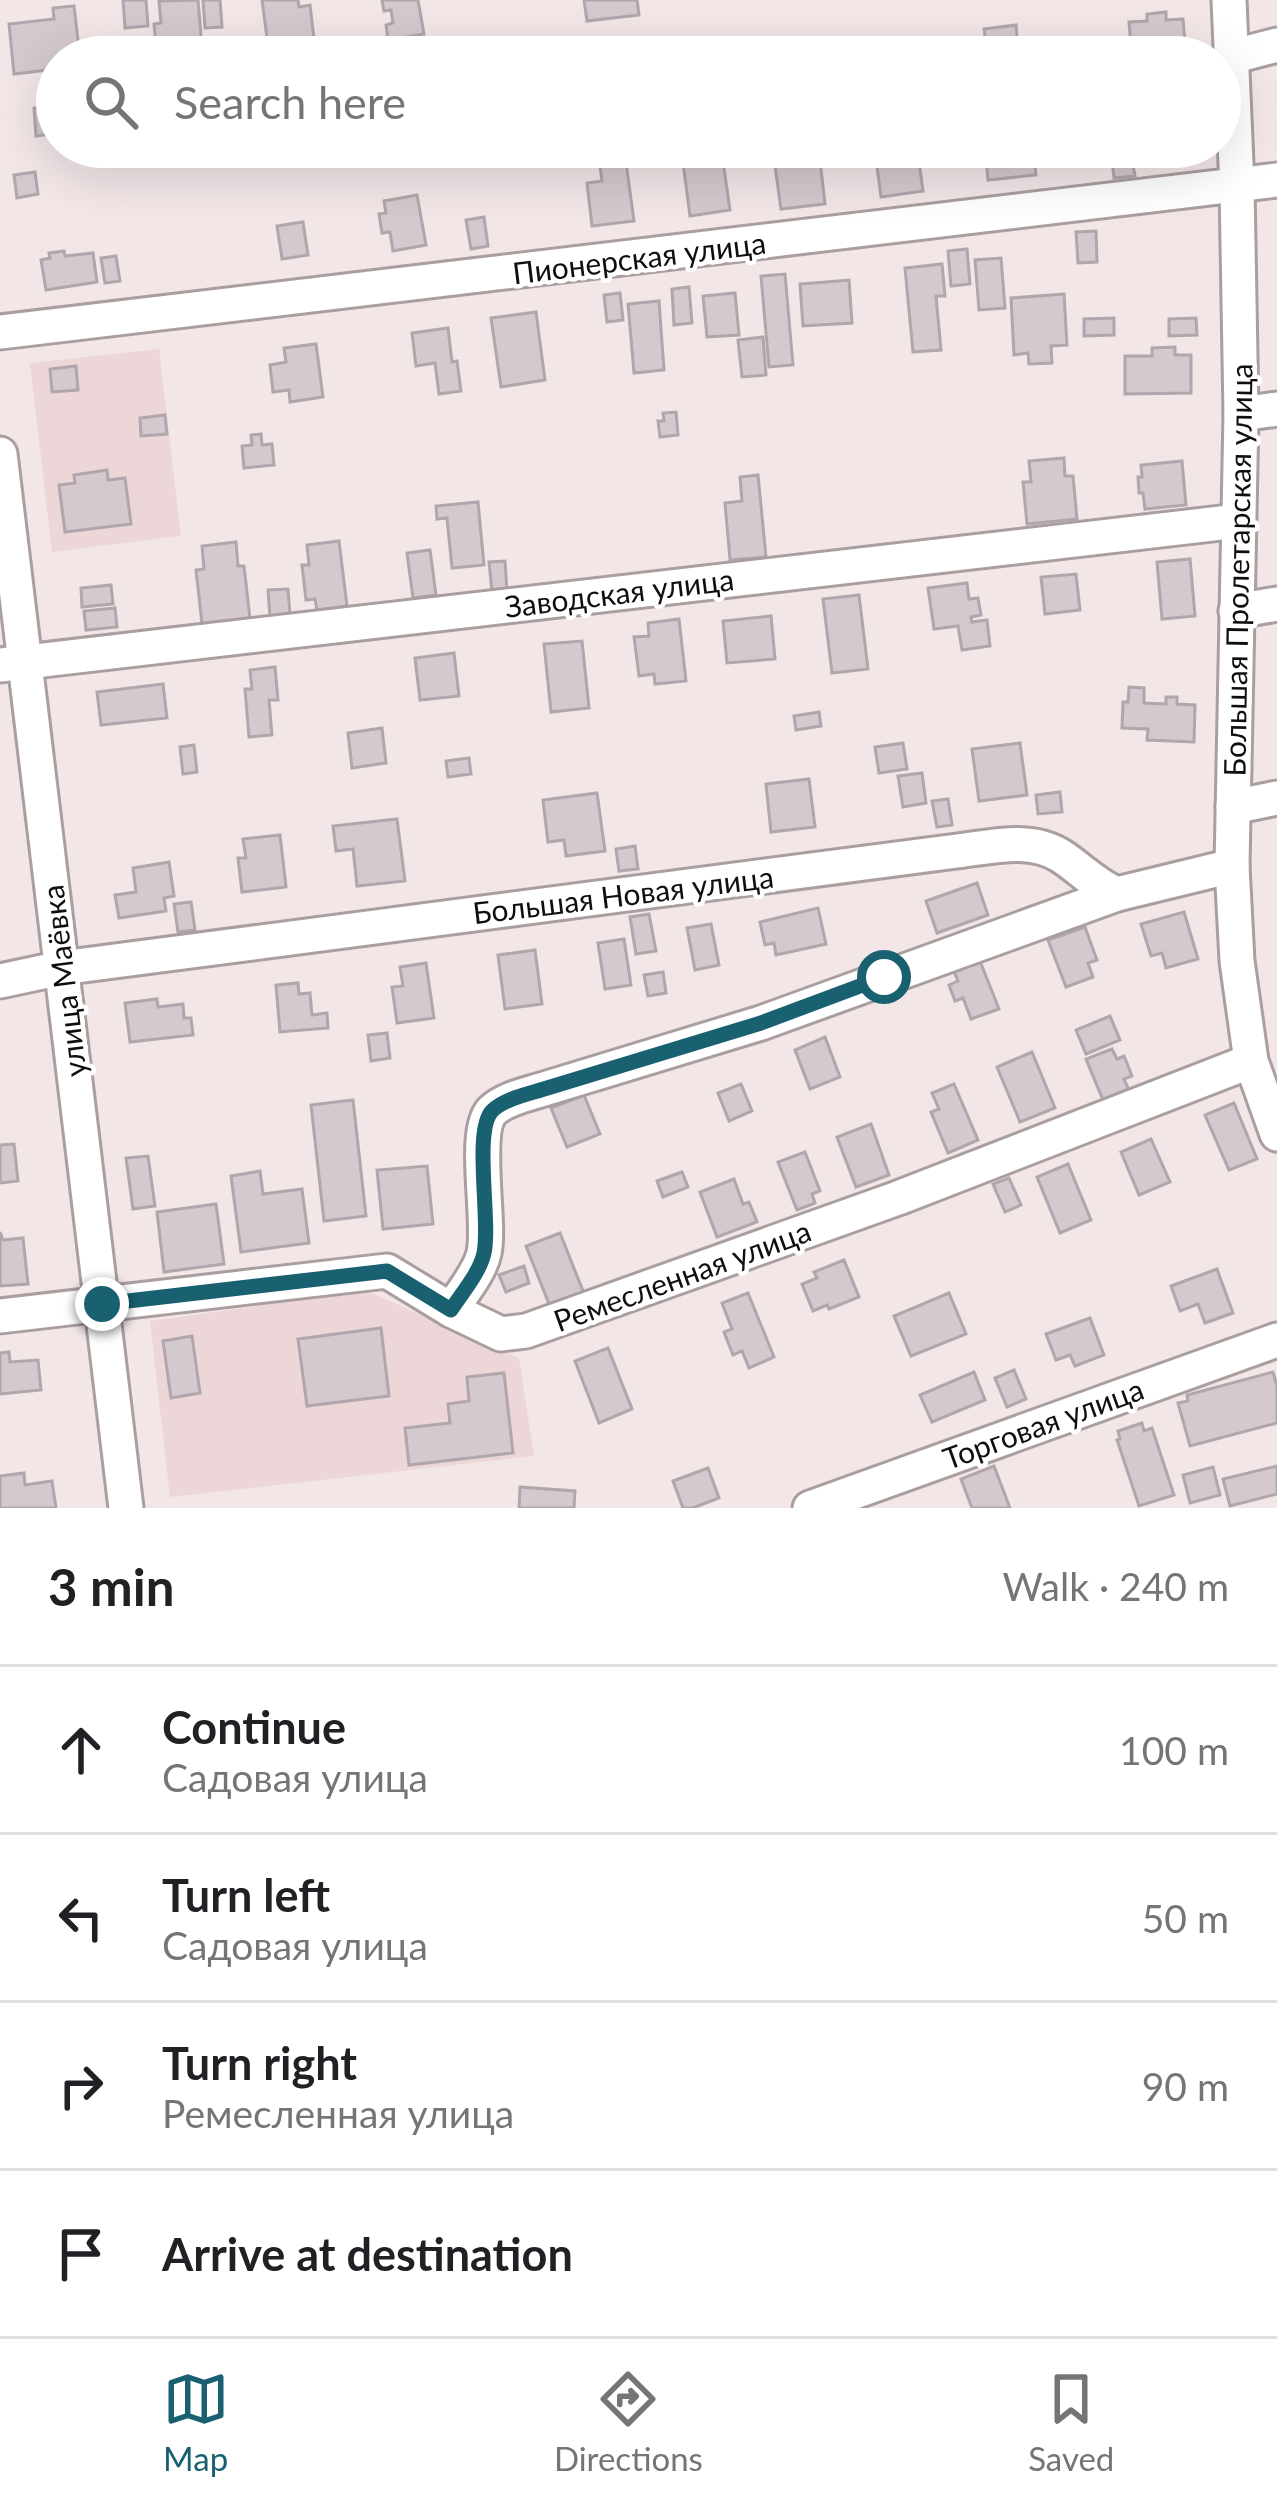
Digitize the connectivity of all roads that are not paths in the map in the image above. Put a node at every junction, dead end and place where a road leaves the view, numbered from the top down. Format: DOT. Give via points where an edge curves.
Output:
graph roads {
  1 [pos="1229,0"];
  2 [pos="1230,36"];
  3 [pos="1277,45"];
  4 [pos="1241,54"];
  5 [pos="1236,168"];
  6 [pos="1277,180"];
  7 [pos="1237,187"];
  8 [pos="0,332"];
  9 [pos="1277,409"];
  10 [pos="1241,414"];
  11 [pos="0,454"];
  12 [pos="1238,521"];
  13 [pos="1277,604"];
  14 [pos="1236,611"];
  15 [pos="13,663"];
  16 [pos="1277,798"];
  17 [pos="1233,807"];
  18 [pos="1232,866"];
  19 [pos="1117,895"];
  20 [pos="61,968"];
  21 [pos="0,981"];
  22 [pos="1263,1078"];
  23 [pos="1277,1134"];
  24 [pos="102,1304"];
  25 [pos="451,1310"];
  26 [pos="0,1316"];
  27 [pos="1277,1340"];
  28 [pos="127,1508"];
  29 [pos="810,1508"];
  1 -- 2 [label="street, Большая Пролетарская улица"];
  3 -- 4 [label="street"];
  5 -- 7 [label="street, Большая Пролетарская улица"];
  6 -- 7 [label="street, Пионерская улица"];
  7 -- 8 [label="street, Пионерская улица"];
  7 -- 10 [label="street, Большая Пролетарская улица"];
  9 -- 10 [label="street"];
  10 -- 12 [label="street, Большая Пролетарская улица"];
  11 -- 15 [label="street, улица Маёвка"];
  12 -- 14 [label="street, Большая Пролетарская улица"];
  12 -- 15 [label="street, Заводская улица"];
  13 -- 14 [label="street"];
  14 -- 17 [label="street, Большая Пролетарская улица"];
  15 -- 20 [label="street, улица Маёвка"];
  16 -- 17 [label="street"];
  17 -- 18 [label="street, Большая Пролетарская улица"];
  18 -- 19 [label="street"];
  18 -- 22 [label="street, Большая Пролетарская улица" via="1237,961"];
  19 -- 20 [label="street, Большая Новая улица" via="1060,855 1028,844"];
  19 -- 25 [label="street" via="492,1111 483,1133 484,1258"];
  20 -- 21 [label="street, Большая Новая улица"];
  20 -- 24 [label="street, улица Маёвка"];
  22 -- 23 [label="street, Большая Пролетарская улица"];
  22 -- 25 [label="street, Ремесленная улица" via="526,1331 501,1334"];
  24 -- 25 [label="street, Ремесленная улица" via="387,1271"];
  24 -- 26 [label="street, Ремесленная улица"];
  24 -- 28 [label="street, улица Маёвка"];
  27 -- 29 [label="street, Торговая улица"];
}
